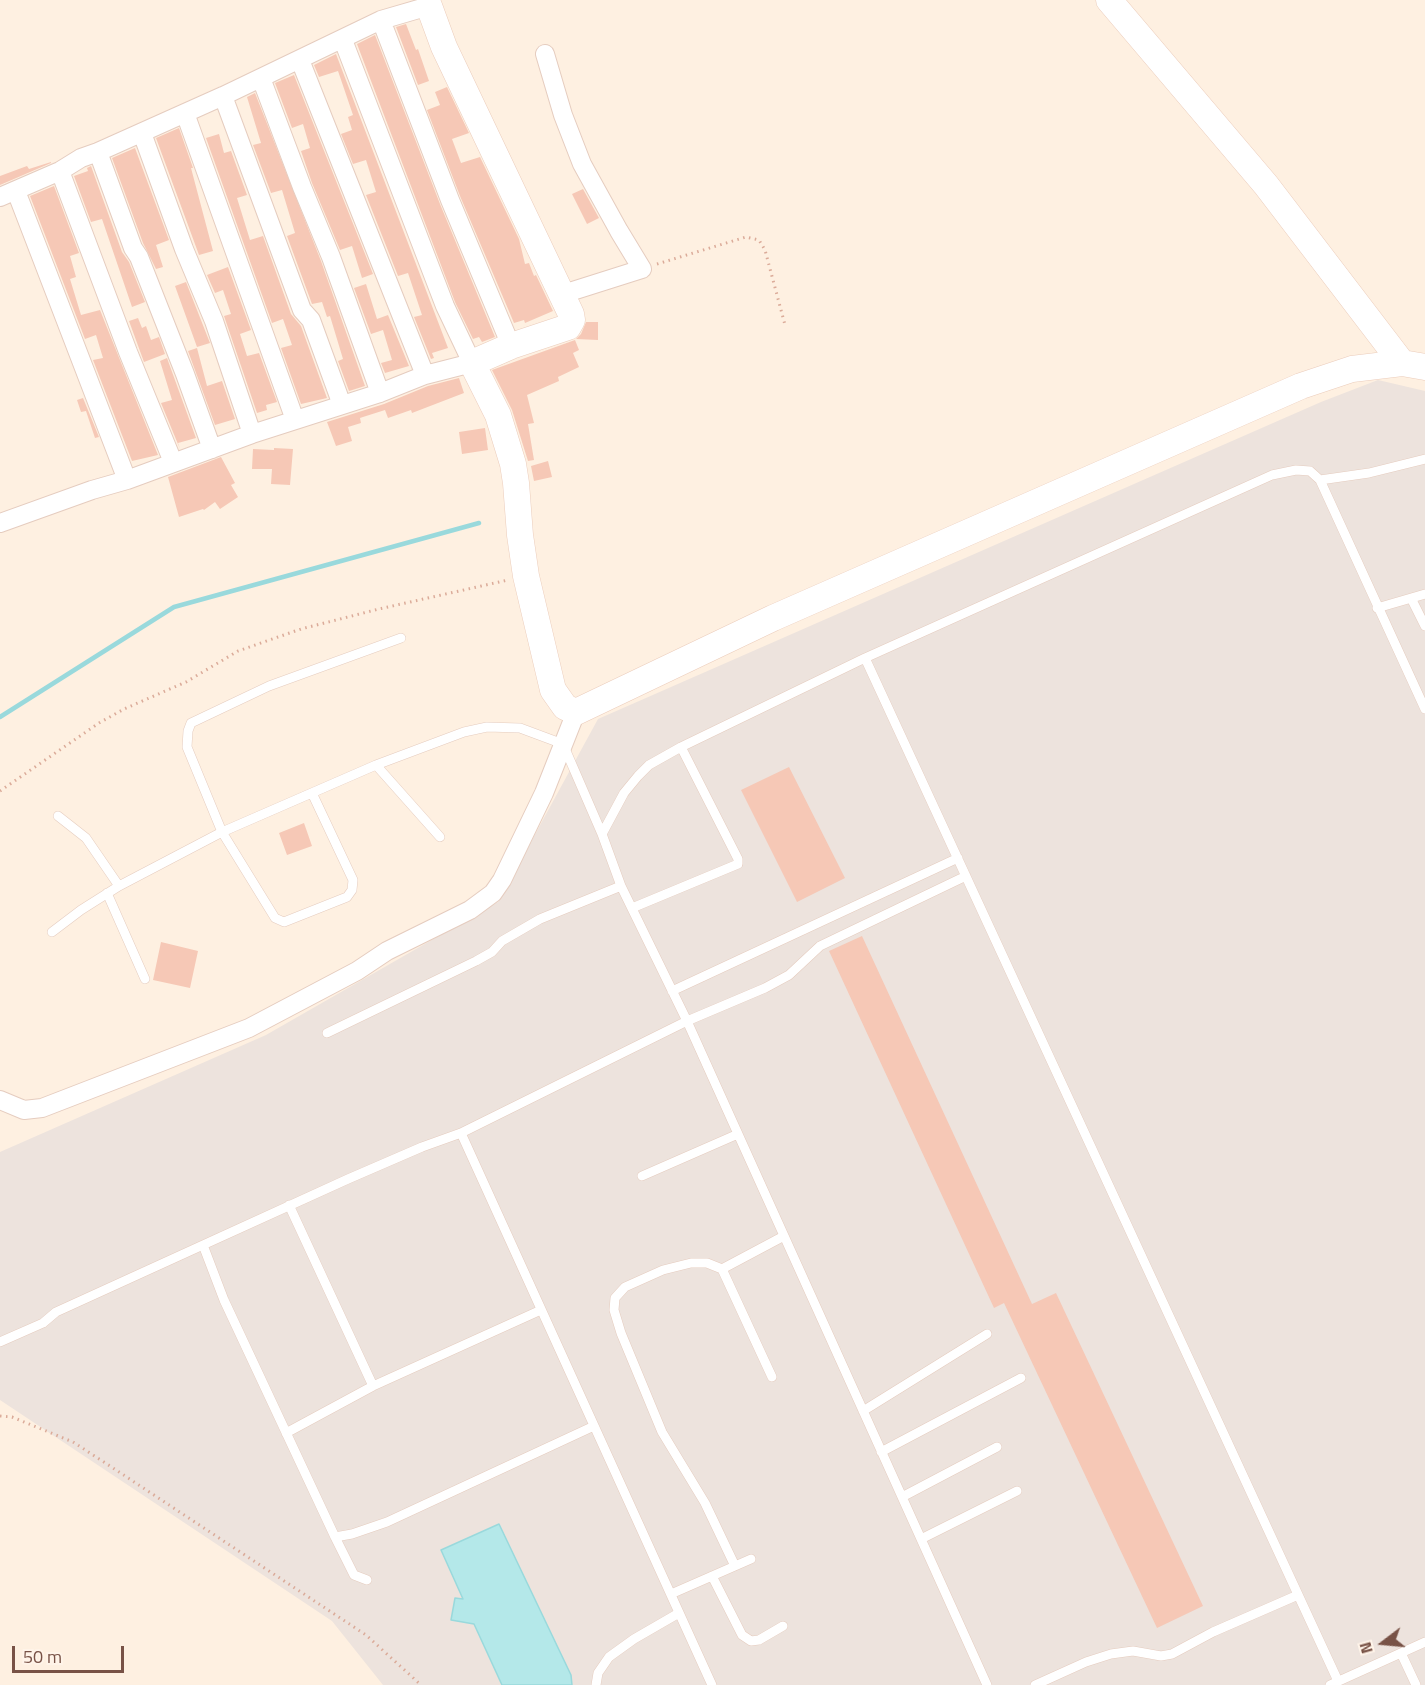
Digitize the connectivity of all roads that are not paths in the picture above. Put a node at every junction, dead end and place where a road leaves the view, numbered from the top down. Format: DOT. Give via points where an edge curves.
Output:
graph roads {
  1 [pos="1109,0"];
  2 [pos="429,3"];
  3 [pos="381,20"];
  4 [pos="343,40"];
  5 [pos="545,54"];
  6 [pos="300,60"];
  7 [pos="261,78"];
  8 [pos="223,96"];
  9 [pos="185,113"];
  10 [pos="142,133"];
  11 [pos="99,152"];
  12 [pos="60,171"];
  13 [pos="8,194"];
  14 [pos="563,294"];
  15 [pos="511,346"];
  16 [pos="472,363"];
  17 [pos="1414,365"];
  18 [pos="425,375"];
  19 [pos="380,393"];
  20 [pos="342,405"];
  21 [pos="295,420"];
  22 [pos="252,434"];
  23 [pos="212,449"];
  24 [pos="1425,459"];
  25 [pos="173,462"];
  26 [pos="127,480"];
  27 [pos="1320,480"];
  28 [pos="0,523"];
  29 [pos="1425,594"];
  30 [pos="1411,598"];
  31 [pos="1377,608"];
  32 [pos="1425,626"];
  33 [pos="401,638"];
  34 [pos="865,658"];
  35 [pos="1425,709"];
  36 [pos="576,712"];
  37 [pos="563,744"];
  38 [pos="681,747"];
  39 [pos="376,765"];
  40 [pos="312,793"];
  41 [pos="58,816"];
  42 [pos="222,832"];
  43 [pos="602,834"];
  44 [pos="440,837"];
  45 [pos="958,858"];
  46 [pos="966,876"];
  47 [pos="119,886"];
  48 [pos="621,886"];
  49 [pos="107,893"];
  50 [pos="632,908"];
  51 [pos="52,932"];
  52 [pos="145,979"];
  53 [pos="672,991"];
  54 [pos="687,1021"];
  55 [pos="327,1033"];
  56 [pos="0,1100"];
  57 [pos="461,1133"];
  58 [pos="738,1134"];
  59 [pos="642,1176"];
  60 [pos="289,1205"];
  61 [pos="784,1236"];
  62 [pos="203,1245"];
  63 [pos="722,1269"];
  64 [pos="542,1310"];
  65 [pos="987,1334"];
  66 [pos="0,1342"];
  67 [pos="772,1377"];
  68 [pos="1022,1378"];
  69 [pos="373,1386"];
  70 [pos="863,1411"];
  71 [pos="594,1426"];
  72 [pos="286,1433"];
  73 [pos="997,1447"];
  74 [pos="881,1452"];
  75 [pos="1017,1491"];
  76 [pos="902,1497"];
  77 [pos="335,1537"];
  78 [pos="921,1539"];
  79 [pos="752,1559"];
  80 [pos="735,1566"];
  81 [pos="712,1576"];
  82 [pos="367,1580"];
  83 [pos="671,1594"];
  84 [pos="1298,1595"];
  85 [pos="679,1613"];
  86 [pos="783,1626"];
  87 [pos="1425,1642"];
  88 [pos="1401,1653"];
  89 [pos="1334,1683"];
  90 [pos="596,1685"];
  91 [pos="712,1685"];
  92 [pos="987,1685"];
  93 [pos="1035,1685"];
  94 [pos="1416,1685"];
  1 -- 17 [label="street"];
  2 -- 3 [label="street"];
  2 -- 14 [label="street" via="444,46"];
  3 -- 4 [label="street"];
  3 -- 15 [label="street"];
  4 -- 6 [label="street"];
  4 -- 16 [label="street" via="445,306"];
  5 -- 14 [label="street" via="582,164 642,269"];
  6 -- 7 [label="street"];
  6 -- 18 [label="street"];
  7 -- 8 [label="street"];
  7 -- 19 [label="street" via="332,257"];
  8 -- 9 [label="street"];
  8 -- 20 [label="street" via="302,310 311,320"];
  9 -- 10 [label="street"];
  9 -- 21 [label="street"];
  10 -- 11 [label="street"];
  10 -- 22 [label="street" via="214,321"];
  11 -- 12 [label="street"];
  11 -- 23 [label="street"];
  12 -- 13 [label="street"];
  12 -- 25 [label="street"];
  13 -- 26 [label="street"];
  14 -- 15 [label="street" via="572,320 568,327"];
  15 -- 16 [label="street"];
  16 -- 18 [label="street"];
  16 -- 36 [label="street" via="498,415 513,464 523,556 553,690 565,707"];
  17 -- 36 [label="street" via="1352,369 1301,386 773,618"];
  18 -- 19 [label="street"];
  19 -- 20 [label="street"];
  20 -- 21 [label="street"];
  21 -- 22 [label="street"];
  22 -- 23 [label="street"];
  23 -- 25 [label="street"];
  24 -- 27 [label="lane"];
  25 -- 26 [label="street"];
  26 -- 28 [label="street"];
  27 -- 31 [label="lane"];
  27 -- 34 [label="lane" via="1310,471 1272,475"];
  29 -- 30 [label="lane"];
  30 -- 31 [label="lane"];
  30 -- 32 [label="lane"];
  31 -- 35 [label="lane"];
  33 -- 42 [label="lane" via="269,686 191,723 187,747"];
  34 -- 38 [label="lane"];
  34 -- 45 [label="lane"];
  36 -- 37 [label="street"];
  37 -- 39 [label="lane" via="520,728 487,727"];
  37 -- 43 [label="lane"];
  37 -- 56 [label="street" via="502,880 493,893 470,910 249,1028 42,1108 24,1110"];
  38 -- 43 [label="lane" via="638,776"];
  38 -- 50 [label="lane" via="738,864"];
  39 -- 40 [label="lane"];
  39 -- 44 [label="lane"];
  40 -- 42 [label="lane"];
  40 -- 42 [label="lane" via="353,880 347,897 284,922 275,918"];
  41 -- 47 [label="lane" via="86,838"];
  42 -- 47 [label="lane"];
  43 -- 48 [label="lane"];
  45 -- 46 [label="lane"];
  45 -- 53 [label="lane"];
  46 -- 54 [label="lane" via="820,946 789,975 765,988"];
  46 -- 84 [label="lane"];
  47 -- 49 [label="lane"];
  48 -- 50 [label="lane"];
  48 -- 55 [label="lane" via="540,919 476,961"];
  49 -- 51 [label="lane"];
  49 -- 52 [label="lane"];
  50 -- 53 [label="lane"];
  53 -- 54 [label="lane"];
  54 -- 57 [label="lane"];
  54 -- 58 [label="lane"];
  57 -- 60 [label="lane"];
  57 -- 64 [label="lane"];
  58 -- 59 [label="lane"];
  58 -- 61 [label="lane"];
  60 -- 62 [label="lane"];
  60 -- 69 [label="lane"];
  61 -- 63 [label="lane"];
  61 -- 70 [label="lane"];
  62 -- 66 [label="lane"];
  62 -- 72 [label="lane" via="224,1300"];
  63 -- 67 [label="lane"];
  63 -- 80 [label="lane" via="692,1263 663,1270 625,1287 615,1298 614,1311 662,1432 705,1503"];
  64 -- 69 [label="lane"];
  64 -- 71 [label="lane"];
  65 -- 70 [label="lane"];
  68 -- 74 [label="lane"];
  69 -- 72 [label="lane"];
  70 -- 74 [label="lane"];
  71 -- 77 [label="lane" via="387,1522"];
  71 -- 83 [label="lane"];
  72 -- 77 [label="lane"];
  73 -- 76 [label="lane"];
  74 -- 76 [label="lane"];
  75 -- 78 [label="lane"];
  76 -- 78 [label="lane"];
  77 -- 82 [label="lane" via="354,1575"];
  78 -- 92 [label="lane"];
  79 -- 80 [label="lane"];
  80 -- 81 [label="lane"];
  81 -- 83 [label="lane"];
  81 -- 86 [label="lane" via="742,1635 751,1641 759,1640"];
  83 -- 85 [label="lane"];
  84 -- 89 [label="lane"];
  84 -- 93 [label="lane" via="1172,1654 1111,1654"];
  85 -- 90 [label="lane" via="609,1658 598,1673"];
  85 -- 91 [label="lane"];
  87 -- 88 [label="lane"];
  88 -- 89 [label="lane"];
  88 -- 94 [label="lane"];
}
